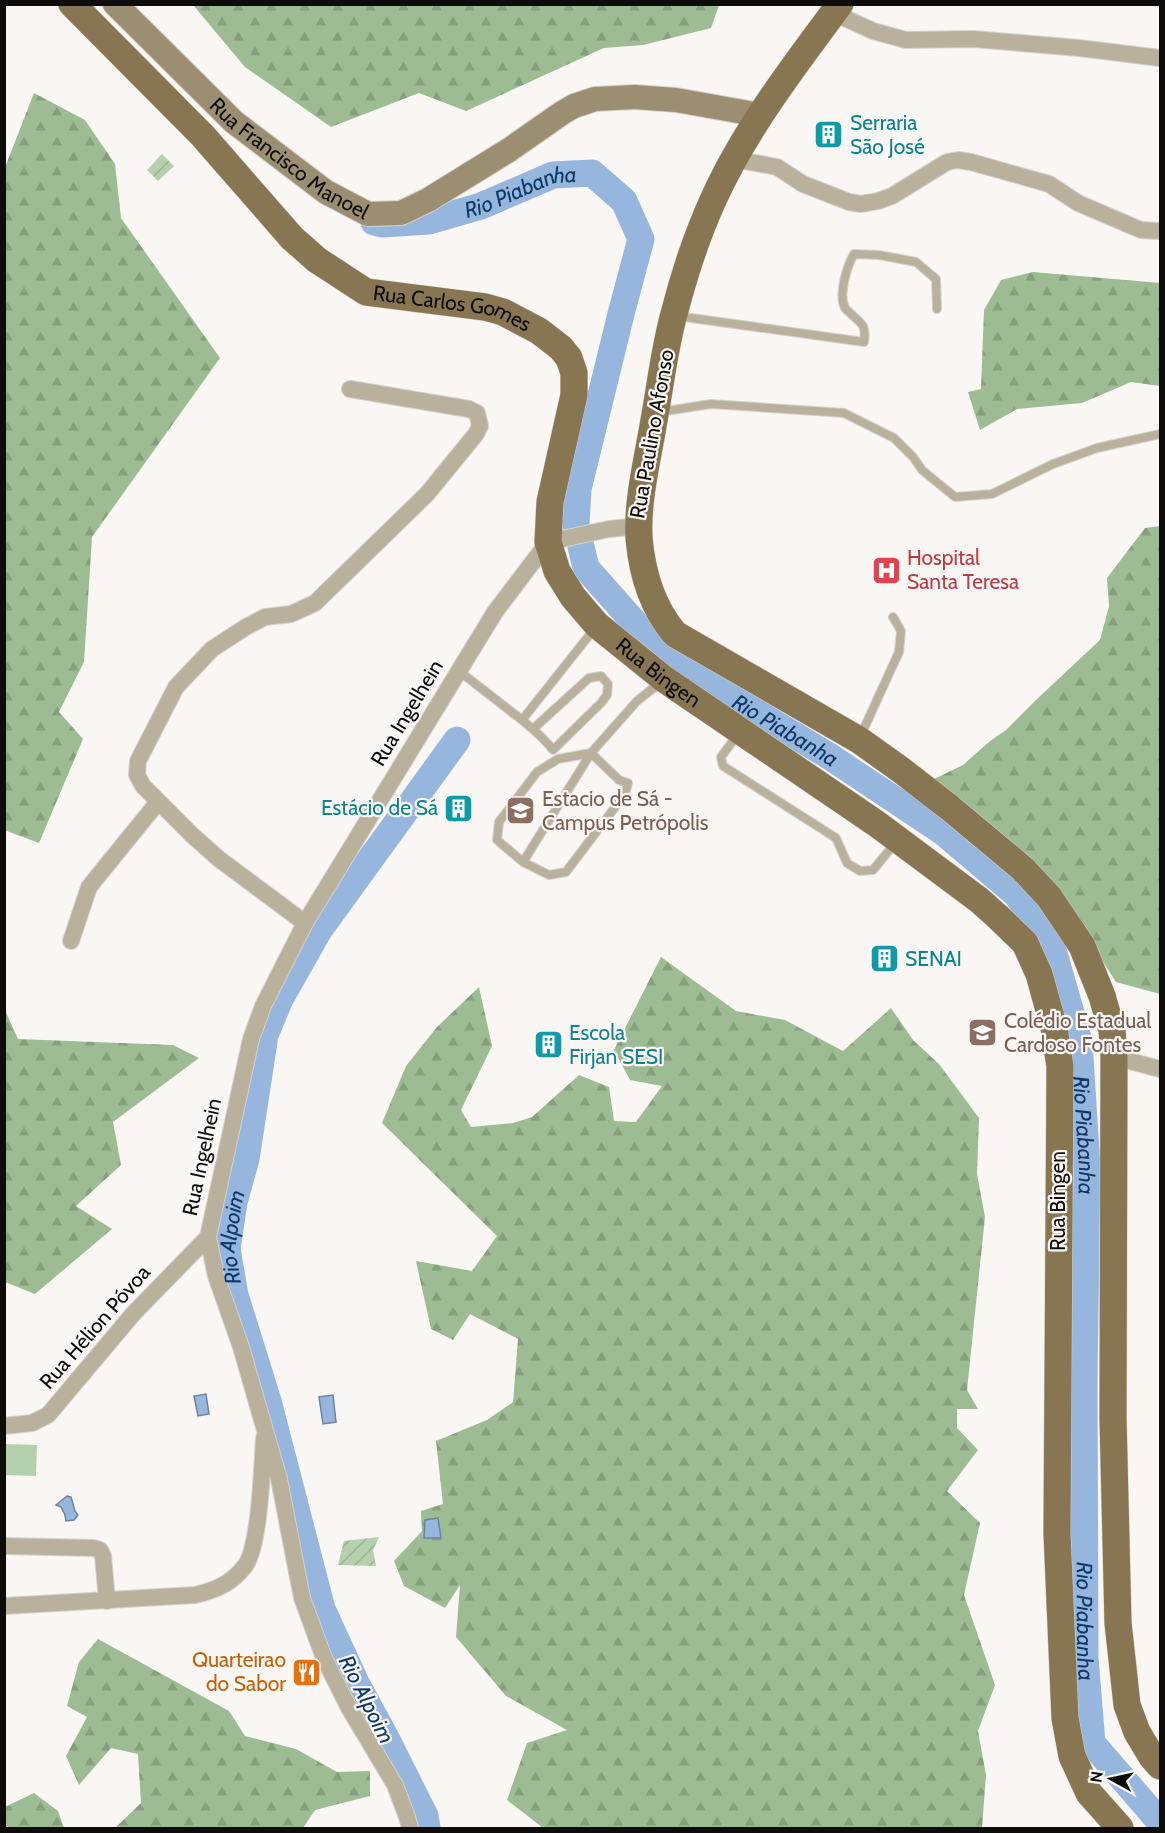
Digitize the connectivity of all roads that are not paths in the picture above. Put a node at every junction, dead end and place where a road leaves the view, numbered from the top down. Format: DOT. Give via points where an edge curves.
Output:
graph roads {
  1 [pos="72,4"];
  2 [pos="115,4"];
  3 [pos="837,9"];
  4 [pos="1161,58"];
  5 [pos="760,115"];
  6 [pos="734,159"];
  7 [pos="1161,231"];
  8 [pos="937,309"];
  9 [pos="673,315"];
  10 [pos="350,389"];
  11 [pos="656,412"];
  12 [pos="1161,434"];
  13 [pos="639,526"];
  14 [pos="548,542"];
  15 [pos="893,617"];
  16 [pos="597,625"];
  17 [pos="459,671"];
  18 [pos="664,680"];
  19 [pos="522,720"];
  20 [pos="533,729"];
  21 [pos="740,732"];
  22 [pos="859,740"];
  23 [pos="553,750"];
  24 [pos="591,753"];
  25 [pos="558,759"];
  26 [pos="158,802"];
  27 [pos="898,840"];
  28 [pos="523,862"];
  29 [pos="305,923"];
  30 [pos="71,941"];
  31 [pos="1114,1057"];
  32 [pos="1161,1069"];
  33 [pos="208,1237"];
  34 [pos="4,1426"];
  35 [pos="265,1427"];
  36 [pos="4,1546"];
  37 [pos="107,1601"];
  38 [pos="4,1606"];
  39 [pos="1161,1766"];
  40 [pos="410,1828"];
  41 [pos="1120,1828"];
  1 -- 14 [label="main road, Rua Carlos Gomes" via="203,136 303,250 366,292 503,312 561,348 574,374 574,394 550,502"];
  2 -- 5 [label="main road, Rua Francisco Manoel" via="234,122 326,192 368,214 401,213 428,200 562,113 596,99 676,100"];
  3 -- 4 [label="street" via="873,31 906,40 974,39"];
  3 -- 5 [label="main road, Rua Paulino Afonso"];
  5 -- 6 [label="main road, Rua Paulino Afonso"];
  6 -- 7 [label="street" via="777,167 802,184 861,204 892,196 946,162 971,162 1048,183 1078,203 1141,230"];
  6 -- 9 [label="main road, Rua Paulino Afonso" via="694,249"];
  8 -- 9 [label="lane" via="936,279 916,261 854,254 846,269 843,298 845,308 866,330 864,342"];
  9 -- 11 [label="main road, Rua Paulino Afonso"];
  10 -- 26 [label="street" via="469,409 477,413 480,426 427,494 315,603 291,614 265,617 246,627 212,649 176,687 138,761 137,775"];
  11 -- 12 [label="lane" via="711,404 844,413 894,438 922,470 956,497 992,494 1053,464 1097,448"];
  11 -- 13 [label="main road, Rua Paulino Afonso"];
  13 -- 14 [label="street, Rua Paulino Afonso"];
  13 -- 22 [label="main road, Rua Bingen" via="652,596 675,634"];
  14 -- 16 [label="main road, Rua Bingen" via="557,571"];
  14 -- 17 [label="street, Rua Ingelhein" via="495,612"];
  15 -- 22 [label="lane" via="901,631 899,652"];
  16 -- 18 [label="main road, Rua Bingen"];
  16 -- 19 [label="lane"];
  17 -- 19 [label="lane"];
  17 -- 29 [label="street, Rua Ingelhein"];
  18 -- 21 [label="main road, Rua Bingen"];
  18 -- 24 [label="lane" via="637,701"];
  19 -- 20 [label="lane"];
  20 -- 23 [label="lane"];
  20 -- 23 [label="lane" via="589,678 601,676 608,684 607,695"];
  21 -- 27 [label="main road, Rua Bingen"];
  21 -- 27 [label="lane" via="721,757 723,766 836,838 848,863 860,871 873,870"];
  22 -- 31 [label="main road, Rua Bingen" via="959,816 1023,870 1048,897 1082,946 1112,1030"];
  23 -- 25 [label="lane"];
  24 -- 25 [label="lane"];
  24 -- 28 [label="lane"];
  24 -- 28 [label="lane" via="618,780 628,783 625,794 566,872 549,875"];
  25 -- 28 [label="lane" via="537,772 499,822 497,840"];
  26 -- 29 [label="street" via="219,859"];
  26 -- 30 [label="street" via="89,887"];
  27 -- 41 [label="main road, Rua Bingen" via="979,900 1025,943 1039,974 1054,1028 1060,1066 1057,1533 1065,1718 1072,1756 1089,1793"];
  29 -- 33 [label="street, Rua Ingelhein" via="263,1006 251,1040"];
  31 -- 32 [label="street"];
  31 -- 39 [label="main road, Rua Bingen" via="1113,1418 1118,1623 1126,1705 1137,1732"];
  33 -- 34 [label="street, Rua Hélion Póvoa" via="133,1314 48,1415 33,1423"];
  33 -- 35 [label="street, Rua Ingelhein" via="216,1276"];
  35 -- 37 [label="street" via="255,1533 247,1563 234,1578 216,1590 195,1595"];
  35 -- 40 [label="street, Rua Ingelhein" via="302,1598 324,1658 395,1785"];
  36 -- 37 [label="street" via="100,1550 104,1556"];
  37 -- 38 [label="street"];
}
